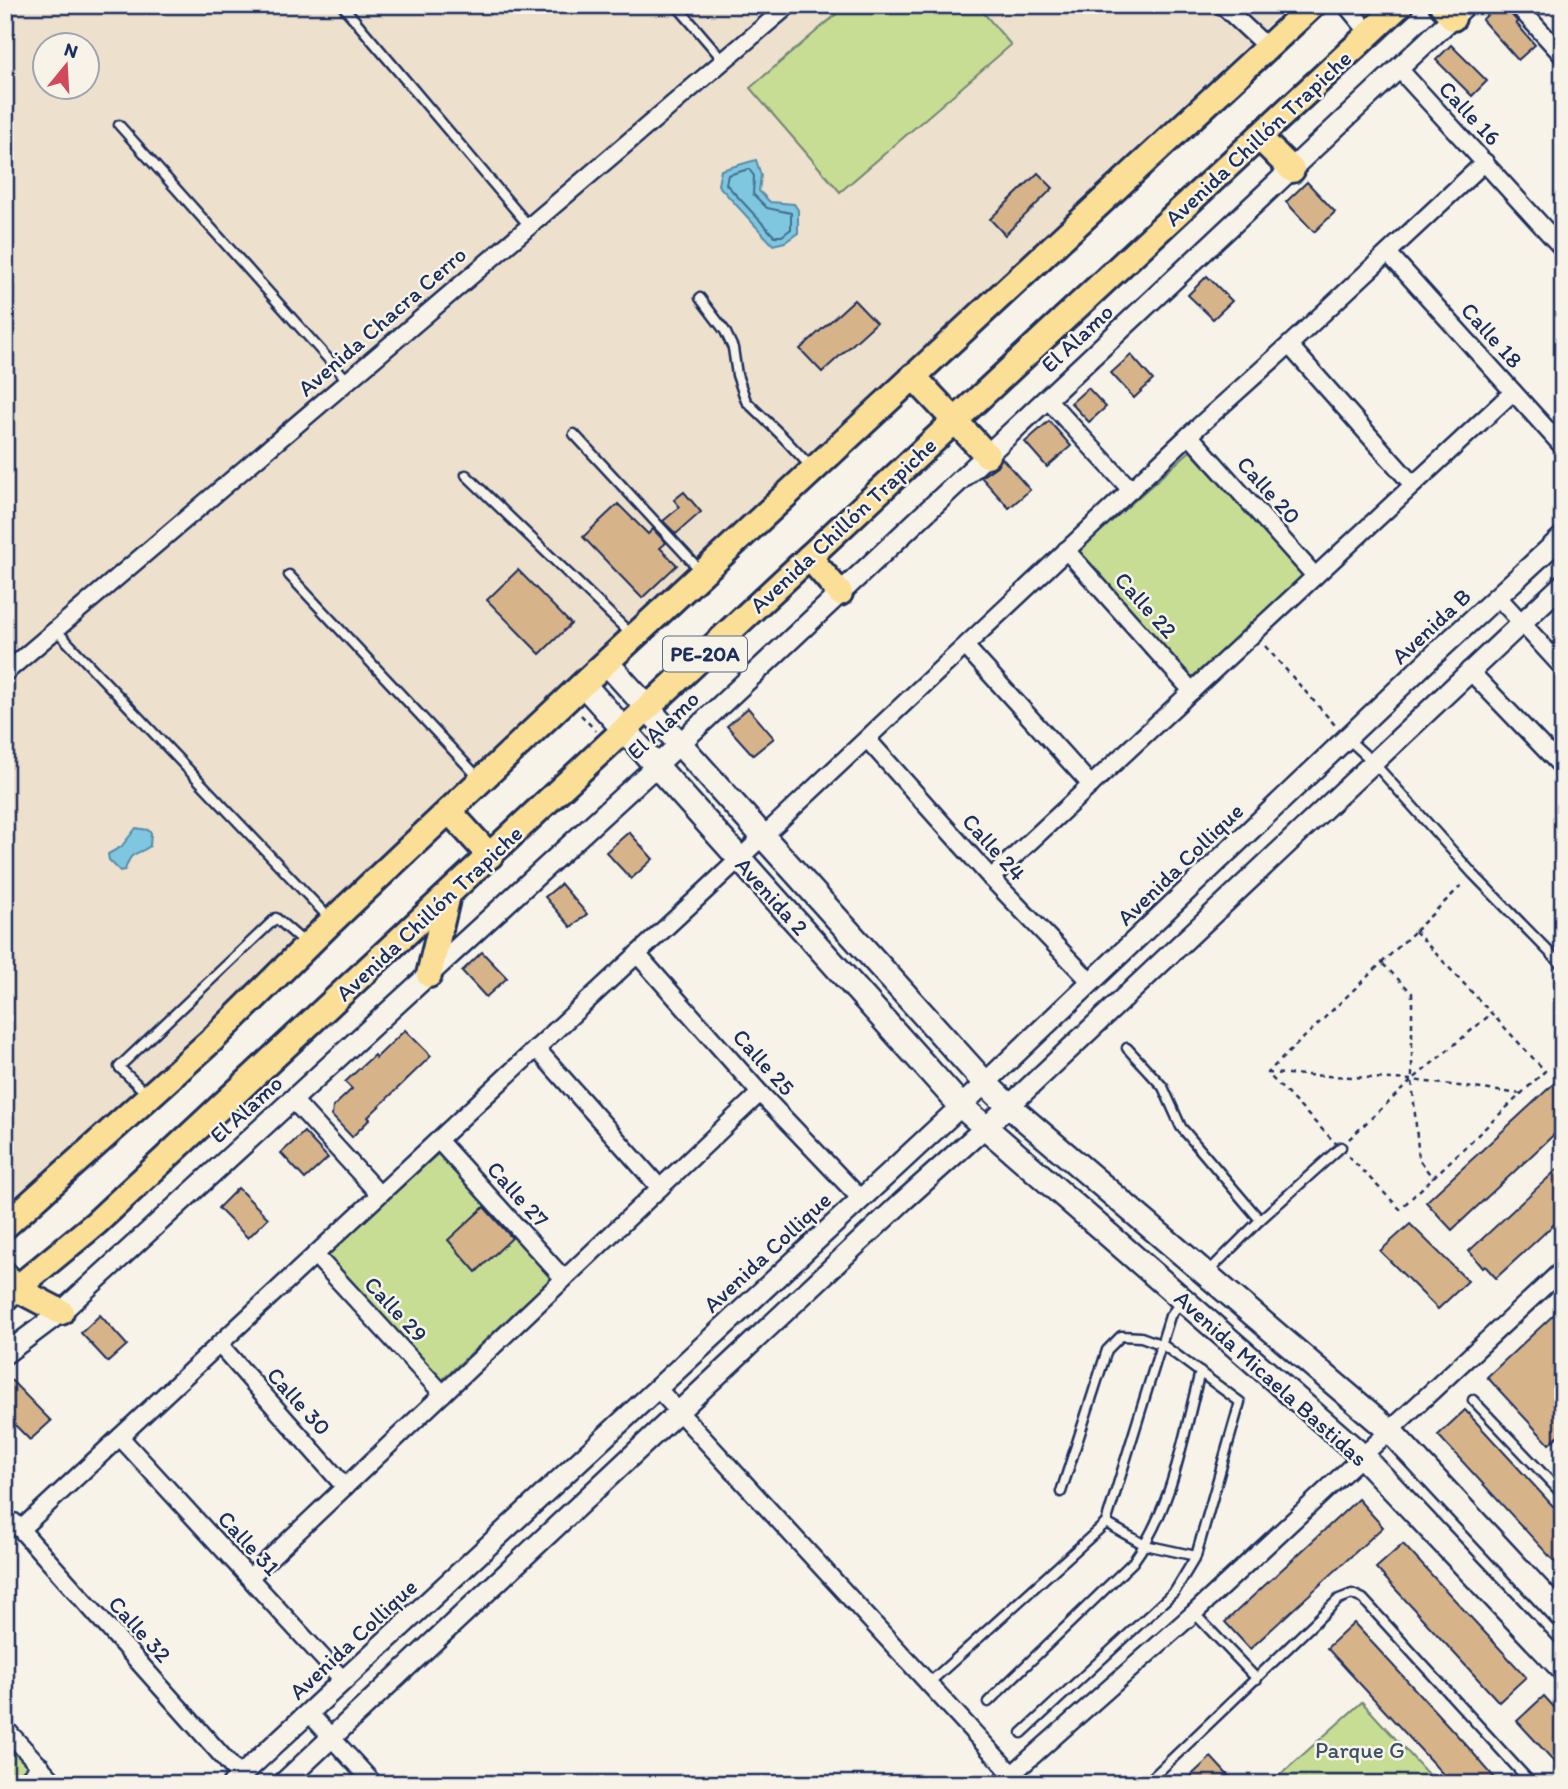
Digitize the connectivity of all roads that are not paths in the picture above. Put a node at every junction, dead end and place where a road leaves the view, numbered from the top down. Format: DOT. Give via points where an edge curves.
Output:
graph roads {
  1 [pos="342,5"];
  2 [pos="676,5"];
  3 [pos="789,5"];
  4 [pos="1223,5"];
  5 [pos="1312,5"];
  6 [pos="1346,5"];
  7 [pos="1400,5"];
  8 [pos="1517,5"];
  9 [pos="1454,9"];
  10 [pos="1370,34"];
  11 [pos="1267,47"];
  12 [pos="1563,56"];
  13 [pos="724,61"];
  14 [pos="1400,70"];
  15 [pos="119,125"];
  16 [pos="1259,137"];
  17 [pos="1485,162"];
  18 [pos="1292,170"];
  19 [pos="528,226"];
  20 [pos="1563,249"];
  21 [pos="1388,253"];
  22 [pos="699,298"];
  23 [pos="1289,345"];
  24 [pos="912,376"];
  25 [pos="348,381"];
  26 [pos="1513,392"];
  27 [pos="1047,400"];
  28 [pos="954,421"];
  29 [pos="574,434"];
  30 [pos="1189,435"];
  31 [pos="1563,447"];
  32 [pos="987,455"];
  33 [pos="813,470"];
  34 [pos="466,475"];
  35 [pos="1413,485"];
  36 [pos="1131,490"];
  37 [pos="1563,536"];
  38 [pos="1066,550"];
  39 [pos="809,557"];
  40 [pos="702,573"];
  41 [pos="289,575"];
  42 [pos="1315,576"];
  43 [pos="1563,584"];
  44 [pos="840,593"];
  45 [pos="1498,597"];
  46 [pos="1520,623"];
  47 [pos="56,630"];
  48 [pos="634,637"];
  49 [pos="965,647"];
  50 [pos="607,663"];
  51 [pos="1563,668"];
  52 [pos="1469,670"];
  53 [pos="5,673"];
  54 [pos="583,684"];
  55 [pos="1192,691"];
  56 [pos="648,708"];
  57 [pos="624,730"];
  58 [pos="1347,738"];
  59 [pos="867,739"];
  60 [pos="679,743"];
  61 [pos="1332,752"];
  62 [pos="1373,762"];
  63 [pos="656,766"];
  64 [pos="1563,768"];
  65 [pos="481,780"];
  66 [pos="1091,785"];
  67 [pos="449,811"];
  68 [pos="763,836"];
  69 [pos="490,856"];
  70 [pos="739,859"];
  71 [pos="991,878"];
  72 [pos="448,895"];
  73 [pos="332,921"];
  74 [pos="309,946"];
  75 [pos="637,954"];
  76 [pos="1563,966"];
  77 [pos="429,975"];
  78 [pos="1091,982"];
  79 [pos="536,1048"];
  80 [pos="1127,1048"];
  81 [pos="985,1083"];
  82 [pos="760,1093"];
  83 [pos="150,1097"];
  84 [pos="293,1100"];
  85 [pos="961,1106"];
  86 [pos="1009,1106"];
  87 [pos="984,1128"];
  88 [pos="438,1140"];
  89 [pos="1341,1147"];
  90 [pos="1075,1163"];
  91 [pos="660,1188"];
  92 [pos="1057,1190"];
  93 [pos="379,1194"];
  94 [pos="860,1198"];
  95 [pos="1260,1220"];
  96 [pos="5,1226"];
  97 [pos="315,1255"];
  98 [pos="1563,1269"];
  99 [pos="1206,1274"];
  100 [pos="564,1279"];
  101 [pos="9,1287"];
  102 [pos="1183,1299"];
  103 [pos="61,1312"];
  104 [pos="219,1344"];
  105 [pos="1163,1345"];
  106 [pos="5,1354"];
  107 [pos="1200,1372"];
  108 [pos="657,1388"];
  109 [pos="443,1394"];
  110 [pos="1474,1399"];
  111 [pos="679,1412"];
  112 [pos="1390,1431"];
  113 [pos="120,1437"];
  114 [pos="1363,1457"];
  115 [pos="345,1487"];
  116 [pos="1061,1492"];
  117 [pos="1563,1495"];
  118 [pos="5,1512"];
  119 [pos="5,1522"];
  120 [pos="1107,1523"];
  121 [pos="21,1529"];
  122 [pos="1145,1545"];
  123 [pos="1196,1556"];
  124 [pos="250,1577"];
  125 [pos="1561,1609"];
  126 [pos="1194,1613"];
  127 [pos="1532,1637"];
  128 [pos="1563,1669"];
  129 [pos="1257,1679"];
  130 [pos="344,1681"];
  131 [pos="929,1683"];
  132 [pos="988,1702"];
  133 [pos="309,1713"];
  134 [pos="5,1728"];
  135 [pos="1022,1733"];
  136 [pos="331,1737"];
  137 [pos="41,1766"];
  138 [pos="236,1780"];
  139 [pos="1012,1780"];
  140 [pos="22,1784"];
  141 [pos="56,1784"];
  142 [pos="282,1784"];
  143 [pos="374,1784"];
  144 [pos="1149,1784"];
  145 [pos="1532,1784"];
  1 -- 19 [label="lane"];
  2 -- 13 [label="lane"];
  3 -- 13 [label="street, Avenida Chacra Cerro"];
  4 -- 11 [label="street"];
  5 -- 11 [label="main road, PE-20A"];
  6 -- 10 [label="street"];
  7 -- 10 [label="main road, Avenida Chillón Trapiche / PE-20A"];
  8 -- 12 [label="street"];
  9 -- 14 [label="street, El Alamo"];
  10 -- 16 [label="main road, Avenida Chillón Trapiche / PE-20A"];
  11 -- 24 [label="main road, PE-20A"];
  13 -- 19 [label="street, Avenida Chacra Cerro"];
  14 -- 17 [label="street, Calle 16"];
  14 -- 18 [label="street, El Alamo"];
  15 -- 25 [label="lane"];
  16 -- 18 [label="main road"];
  16 -- 28 [label="main road, Avenida Chillón Trapiche / PE-20A"];
  17 -- 20 [label="street, Calle 16"];
  17 -- 21 [label="street"];
  18 -- 27 [label="street, El Alamo"];
  19 -- 25 [label="street, Avenida Chacra Cerro"];
  21 -- 23 [label="street"];
  21 -- 26 [label="street, Calle 18"];
  22 -- 33 [label="lane" via="733,348 746,401"];
  23 -- 30 [label="street"];
  23 -- 35 [label="street"];
  24 -- 28 [label="main road"];
  24 -- 33 [label="main road, PE-20A"];
  25 -- 47 [label="street, Avenida Chacra Cerro"];
  26 -- 31 [label="street, Calle 18"];
  26 -- 35 [label="street"];
  27 -- 32 [label="street, El Alamo"];
  27 -- 36 [label="street"];
  28 -- 32 [label="main road"];
  28 -- 39 [label="main road, Avenida Chillón Trapiche / PE-20A"];
  29 -- 40 [label="lane"];
  30 -- 36 [label="street"];
  30 -- 42 [label="street, Calle 20"];
  32 -- 44 [label="street, El Alamo"];
  33 -- 40 [label="main road, PE-20A"];
  34 -- 48 [label="lane"];
  35 -- 42 [label="street"];
  36 -- 38 [label="street"];
  37 -- 45 [label="street, Avenida B"];
  38 -- 49 [label="street"];
  38 -- 55 [label="street, Calle 22"];
  39 -- 44 [label="main road"];
  39 -- 56 [label="main road, Avenida Chillón Trapiche / PE-20A"];
  40 -- 48 [label="main road, PE-20A"];
  41 -- 65 [label="lane"];
  42 -- 55 [label="street"];
  43 -- 46 [label="street"];
  44 -- 60 [label="street, El Alamo"];
  45 -- 46 [label="street"];
  45 -- 58 [label="street, Avenida B"];
  46 -- 51 [label="street"];
  46 -- 52 [label="street"];
  47 -- 53 [label="street, Avenida Chacra Cerro"];
  47 -- 73 [label="lane"];
  48 -- 50 [label="main road, PE-20A"];
  49 -- 59 [label="street"];
  49 -- 66 [label="street"];
  50 -- 54 [label="main road, PE-20A"];
  50 -- 56 [label="main road, Avenida 2"];
  52 -- 62 [label="street"];
  52 -- 64 [label="street"];
  54 -- 57 [label="main road, Avenida 2"];
  54 -- 65 [label="main road, PE-20A"];
  55 -- 66 [label="street"];
  56 -- 57 [label="main road, Avenida Chillón Trapiche / PE-20A"];
  56 -- 60 [label="main road, Avenida 2"];
  57 -- 63 [label="main road, Avenida 2"];
  57 -- 69 [label="main road, Avenida Chillón Trapiche / PE-20A"];
  58 -- 61 [label="street, Avenida B"];
  58 -- 62 [label="lane"];
  59 -- 68 [label="street"];
  59 -- 71 [label="street, Calle 24"];
  60 -- 63 [label="street, El Alamo"];
  60 -- 68 [label="main road, Avenida 2"];
  61 -- 78 [label="street, Avenida Collique"];
  62 -- 76 [label="lane"];
  62 -- 86 [label="street"];
  63 -- 70 [label="main road, Avenida 2"];
  63 -- 77 [label="street, El Alamo"];
  65 -- 67 [label="main road, PE-20A"];
  66 -- 71 [label="street"];
  67 -- 69 [label="main road"];
  67 -- 73 [label="main road, PE-20A"];
  68 -- 70 [label="street"];
  68 -- 81 [label="main road, Avenida 2"];
  69 -- 72 [label="main road, Avenida Chillón Trapiche / PE-20A"];
  70 -- 75 [label="street"];
  70 -- 85 [label="main road, Avenida 2"];
  71 -- 78 [label="street, Calle 24"];
  72 -- 77 [label="main road"];
  72 -- 101 [label="main road, Avenida Chillón Trapiche / PE-20A" via="106,1214"];
  73 -- 74 [label="main road, PE-20A"];
  74 -- 83 [label="main road, PE-20A"];
  74 -- 83 [label="lane" via="276,918 119,1067"];
  75 -- 79 [label="street"];
  75 -- 82 [label="street, Calle 25"];
  77 -- 84 [label="street, El Alamo"];
  78 -- 81 [label="street, Avenida Collique"];
  79 -- 88 [label="street"];
  79 -- 91 [label="street"];
  80 -- 95 [label="lane" via="1163,1087 1181,1127"];
  81 -- 85 [label="street, Avenida Collique"];
  81 -- 86 [label="main road, Avenida Micaela Bastidas"];
  82 -- 91 [label="street"];
  82 -- 94 [label="street, Calle 25"];
  83 -- 96 [label="main road, PE-20A"];
  84 -- 93 [label="street"];
  84 -- 103 [label="street, El Alamo"];
  85 -- 87 [label="main road, Avenida Micaela Bastidas"];
  85 -- 94 [label="street, Avenida Collique"];
  86 -- 87 [label="street"];
  86 -- 90 [label="main road, Avenida Micaela Bastidas"];
  87 -- 92 [label="main road, Avenida Micaela Bastidas"];
  87 -- 111 [label="street"];
  88 -- 93 [label="street"];
  88 -- 100 [label="street, Calle 27"];
  89 -- 95 [label="lane"];
  90 -- 92 [label="main road" via="1058,1167"];
  90 -- 99 [label="main road, Avenida Micaela Bastidas"];
  91 -- 100 [label="street"];
  92 -- 102 [label="main road, Avenida Micaela Bastidas"];
  93 -- 97 [label="street"];
  94 -- 108 [label="street, Avenida Collique"];
  95 -- 99 [label="lane"];
  97 -- 104 [label="street"];
  97 -- 109 [label="street, Calle 29"];
  98 -- 112 [label="street"];
  99 -- 102 [label="main road"];
  99 -- 112 [label="main road, Avenida Micaela Bastidas"];
  100 -- 109 [label="street"];
  101 -- 103 [label="main road"];
  102 -- 105 [label="lane" via="1170,1316"];
  102 -- 114 [label="main road, Avenida Micaela Bastidas"];
  103 -- 106 [label="street, El Alamo"];
  104 -- 113 [label="street"];
  104 -- 115 [label="street, Calle 30"];
  105 -- 107 [label="lane"];
  105 -- 116 [label="lane" via="1121,1336 1107,1350"];
  105 -- 120 [label="lane"];
  107 -- 122 [label="lane" via="1165,1507"];
  107 -- 123 [label="lane" via="1240,1402"];
  108 -- 111 [label="street"];
  108 -- 130 [label="street, Avenida Collique"];
  109 -- 115 [label="street"];
  110 -- 117 [label="lane"];
  111 -- 131 [label="street"];
  111 -- 136 [label="street"];
  112 -- 114 [label="street"];
  112 -- 125 [label="main road, Avenida Micaela Bastidas"];
  113 -- 121 [label="street"];
  113 -- 124 [label="street, Calle 31"];
  114 -- 126 [label="street"];
  114 -- 127 [label="main road, Avenida Micaela Bastidas"];
  115 -- 124 [label="street"];
  118 -- 121 [label="street, Calle 32"];
  119 -- 121 [label="street"];
  120 -- 122 [label="lane"];
  120 -- 131 [label="lane"];
  121 -- 138 [label="street, Calle 32"];
  122 -- 123 [label="lane"];
  122 -- 132 [label="lane" via="1133,1562"];
  123 -- 135 [label="lane" via="1175,1591"];
  124 -- 130 [label="street, Calle 31"];
  125 -- 127 [label="main road"];
  126 -- 129 [label="lane"];
  126 -- 139 [label="street"];
  127 -- 128 [label="main road, Avenida Micaela Bastidas"];
  129 -- 144 [label="lane"];
  129 -- 145 [label="lane" via="1339,1600 1352,1594 1363,1599"];
  130 -- 133 [label="street, Avenida Collique"];
  131 -- 139 [label="street"];
  133 -- 136 [label="street"];
  133 -- 138 [label="street, Avenida Collique"];
  134 -- 137 [label="street"];
  136 -- 142 [label="street"];
  136 -- 143 [label="street"];
  137 -- 140 [label="street"];
  137 -- 141 [label="street"];
}
